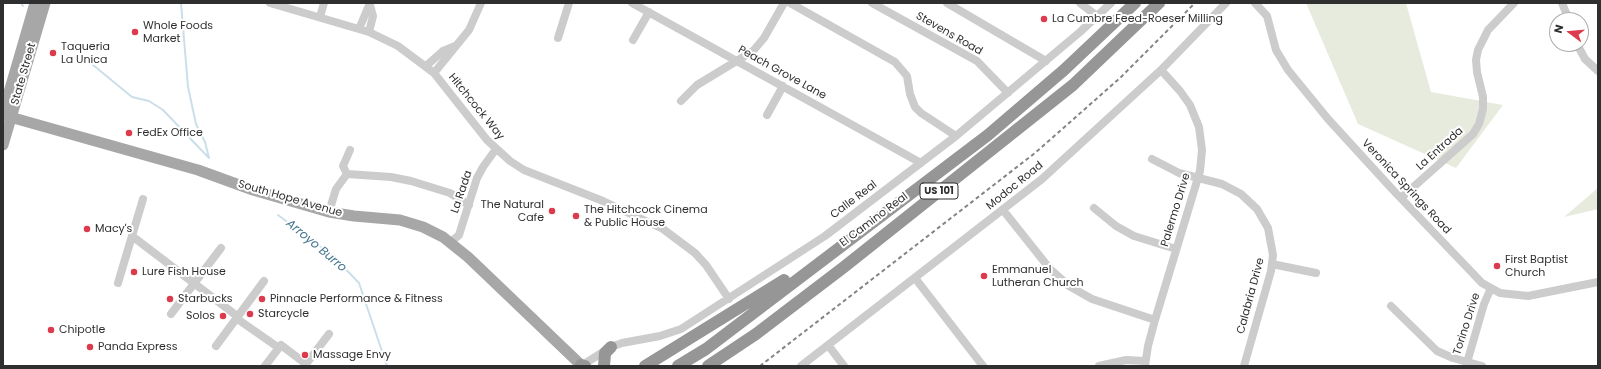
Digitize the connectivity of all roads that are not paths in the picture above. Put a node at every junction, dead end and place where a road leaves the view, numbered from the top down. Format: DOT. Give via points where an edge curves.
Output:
graph roads {
  1 [pos="35,3"];
  2 [pos="45,3"];
  3 [pos="270,3"];
  4 [pos="324,3"];
  5 [pos="481,3"];
  6 [pos="569,3"];
  7 [pos="632,3"];
  8 [pos="784,3"];
  9 [pos="790,3"];
  10 [pos="872,3"];
  11 [pos="947,3"];
  12 [pos="1080,3"];
  13 [pos="1111,3"];
  14 [pos="1135,3"];
  15 [pos="1158,3"];
  16 [pos="1226,3"];
  17 [pos="1255,3"];
  18 [pos="1514,3"];
  19 [pos="370,4"];
  20 [pos="649,12"];
  21 [pos="1097,16"];
  22 [pos="320,17"];
  23 [pos="359,30"];
  24 [pos="369,32"];
  25 [pos="558,38"];
  26 [pos="633,40"];
  27 [pos="456,46"];
  28 [pos="1582,52"];
  29 [pos="739,61"];
  30 [pos="1046,62"];
  31 [pos="426,66"];
  32 [pos="1161,70"];
  33 [pos="1598,71"];
  34 [pos="434,73"];
  35 [pos="784,86"];
  36 [pos="1008,93"];
  37 [pos="682,101"];
  38 [pos="6,115"];
  39 [pos="767,115"];
  40 [pos="956,136"];
  41 [pos="3,145"];
  42 [pos="496,149"];
  43 [pos="350,150"];
  44 [pos="1152,159"];
  45 [pos="920,163"];
  46 [pos="347,174"];
  47 [pos="1197,178"];
  48 [pos="1401,198"];
  49 [pos="143,199"];
  50 [pos="469,206"];
  51 [pos="1094,208"];
  52 [pos="1003,210"];
  53 [pos="329,212"];
  54 [pos="132,236"];
  55 [pos="450,242"];
  56 [pos="221,248"];
  57 [pos="1176,249"];
  58 [pos="1272,264"];
  59 [pos="811,268"];
  60 [pos="1316,273"];
  61 [pos="915,278"];
  62 [pos="264,281"];
  63 [pos="1598,282"];
  64 [pos="118,283"];
  65 [pos="194,284"];
  66 [pos="1491,288"];
  67 [pos="729,299"];
  68 [pos="1390,306"];
  69 [pos="171,314"];
  70 [pos="237,317"];
  71 [pos="1155,320"];
  72 [pos="329,334"];
  73 [pos="828,345"];
  74 [pos="216,346"];
  75 [pos="611,346"];
  76 [pos="279,348"];
  77 [pos="1145,364"];
  78 [pos="1466,364"];
  79 [pos="265,366"];
  80 [pos="582,366"];
  81 [pos="604,366"];
  82 [pos="645,366"];
  83 [pos="678,366"];
  84 [pos="708,366"];
  85 [pos="801,366"];
  86 [pos="844,366"];
  87 [pos="983,366"];
  88 [pos="1099,366"];
  89 [pos="1244,366"];
  90 [pos="1482,366"];
  1 -- 38 [label="main road, State Street"];
  2 -- 38 [label="main road, State Street"];
  3 -- 22 [label="street, Hitchcock Way"];
  4 -- 22 [label="street"];
  5 -- 27 [label="street" via="474,23"];
  6 -- 25 [label="street"];
  7 -- 20 [label="street, Peach Grove Lane"];
  8 -- 29 [label="street" via="760,43"];
  9 -- 40 [label="street" via="895,62 907,76 910,94 916,107"];
  10 -- 36 [label="street, Stevens Road" via="977,61"];
  11 -- 30 [label="street"];
  12 -- 21 [label="street"];
  13 -- 21 [label="street, Calle Real"];
  14 -- 59 [label="highway, El Camino Real / US 101" via="1027,103"];
  15 -- 84 [label="highway, El Camino Real / US 101" via="1067,90 826,281 756,334"];
  16 -- 32 [label="street, Modoc Road"];
  17 -- 48 [label="street, Veronica Springs Road" via="1267,16 1276,50 1288,70"];
  18 -- 48 [label="street, La Entrada" via="1488,30 1478,50 1476,72 1483,97 1479,124 1473,134"];
  19 -- 23 [label="street"];
  19 -- 24 [label="street" via="373,16"];
  20 -- 26 [label="street"];
  20 -- 29 [label="street, Peach Grove Lane"];
  21 -- 30 [label="street, Calle Real"];
  22 -- 23 [label="street, Hitchcock Way"];
  23 -- 24 [label="street, Hitchcock Way"];
  24 -- 31 [label="street, Hitchcock Way" via="398,46"];
  27 -- 31 [label="street" via="443,51"];
  27 -- 34 [label="street"];
  28 -- 33 [label="street"];
  29 -- 35 [label="street, Peach Grove Lane"];
  29 -- 37 [label="street" via="697,85"];
  30 -- 36 [label="street, Calle Real"];
  31 -- 34 [label="street, Hitchcock Way"];
  32 -- 47 [label="street, Palermo Drive" via="1180,91 1196,118 1202,150"];
  32 -- 52 [label="street, Modoc Road" via="1070,155"];
  34 -- 42 [label="street, Hitchcock Way"];
  35 -- 39 [label="street"];
  35 -- 45 [label="street, Peach Grove Lane"];
  36 -- 40 [label="street, Calle Real"];
  38 -- 41 [label="main road, State Street"];
  38 -- 53 [label="main road, South Hope Avenue" via="198,170 253,190"];
  40 -- 45 [label="street, Calle Real"];
  42 -- 50 [label="street, La Rada" via="477,178"];
  42 -- 67 [label="street, Hitchcock Way" via="524,170 603,201 669,232 706,265"];
  43 -- 46 [label="street" via="343,166"];
  44 -- 47 [label="street, Calabria Drive" via="1170,170"];
  45 -- 67 [label="street, Calle Real" via="825,236"];
  46 -- 50 [label="street" via="411,180 450,193"];
  46 -- 53 [label="street" via="336,189"];
  47 -- 57 [label="street, Palermo Drive"];
  47 -- 58 [label="street, Calabria Drive" via="1230,187 1257,209 1270,236"];
  48 -- 66 [label="street, Veronica Springs Road" via="1477,278"];
  49 -- 54 [label="street"];
  50 -- 55 [label="street, La Rada" via="459,235"];
  51 -- 57 [label="street" via="1116,226 1134,236"];
  52 -- 61 [label="street, Modoc Road"];
  52 -- 71 [label="street" via="1050,269 1069,286 1092,299"];
  53 -- 55 [label="main road, South Hope Avenue" via="400,220 423,227"];
  54 -- 64 [label="street"];
  54 -- 65 [label="street"];
  55 -- 80 [label="main road, South Hope Avenue"];
  56 -- 65 [label="street"];
  57 -- 71 [label="street, Palermo Drive"];
  58 -- 60 [label="street"];
  58 -- 89 [label="street, Calabria Drive"];
  59 -- 82 [label="highway" via="784,280"];
  59 -- 83 [label="highway, El Camino Real / US 101" via="706,349"];
  61 -- 73 [label="street, Modoc Road"];
  61 -- 87 [label="street"];
  62 -- 70 [label="street"];
  63 -- 66 [label="street, Veronica Springs Road" via="1528,296 1507,295"];
  65 -- 69 [label="street"];
  65 -- 70 [label="street"];
  66 -- 78 [label="street, Torino Drive"];
  67 -- 75 [label="street, Calle Real" via="674,332"];
  68 -- 78 [label="street" via="1431,347"];
  70 -- 74 [label="street"];
  70 -- 76 [label="street"];
  71 -- 77 [label="street, Palermo Drive"];
  72 -- 76 [label="street" via="306,364 281,345"];
  73 -- 85 [label="street, Modoc Road"];
  73 -- 86 [label="street"];
  75 -- 80 [label="street, Calle Real"];
  75 -- 81 [label="highway" via="605,353"];
  76 -- 79 [label="street"];
  77 -- 88 [label="street" via="1126,360"];
  78 -- 90 [label="street"];
}
